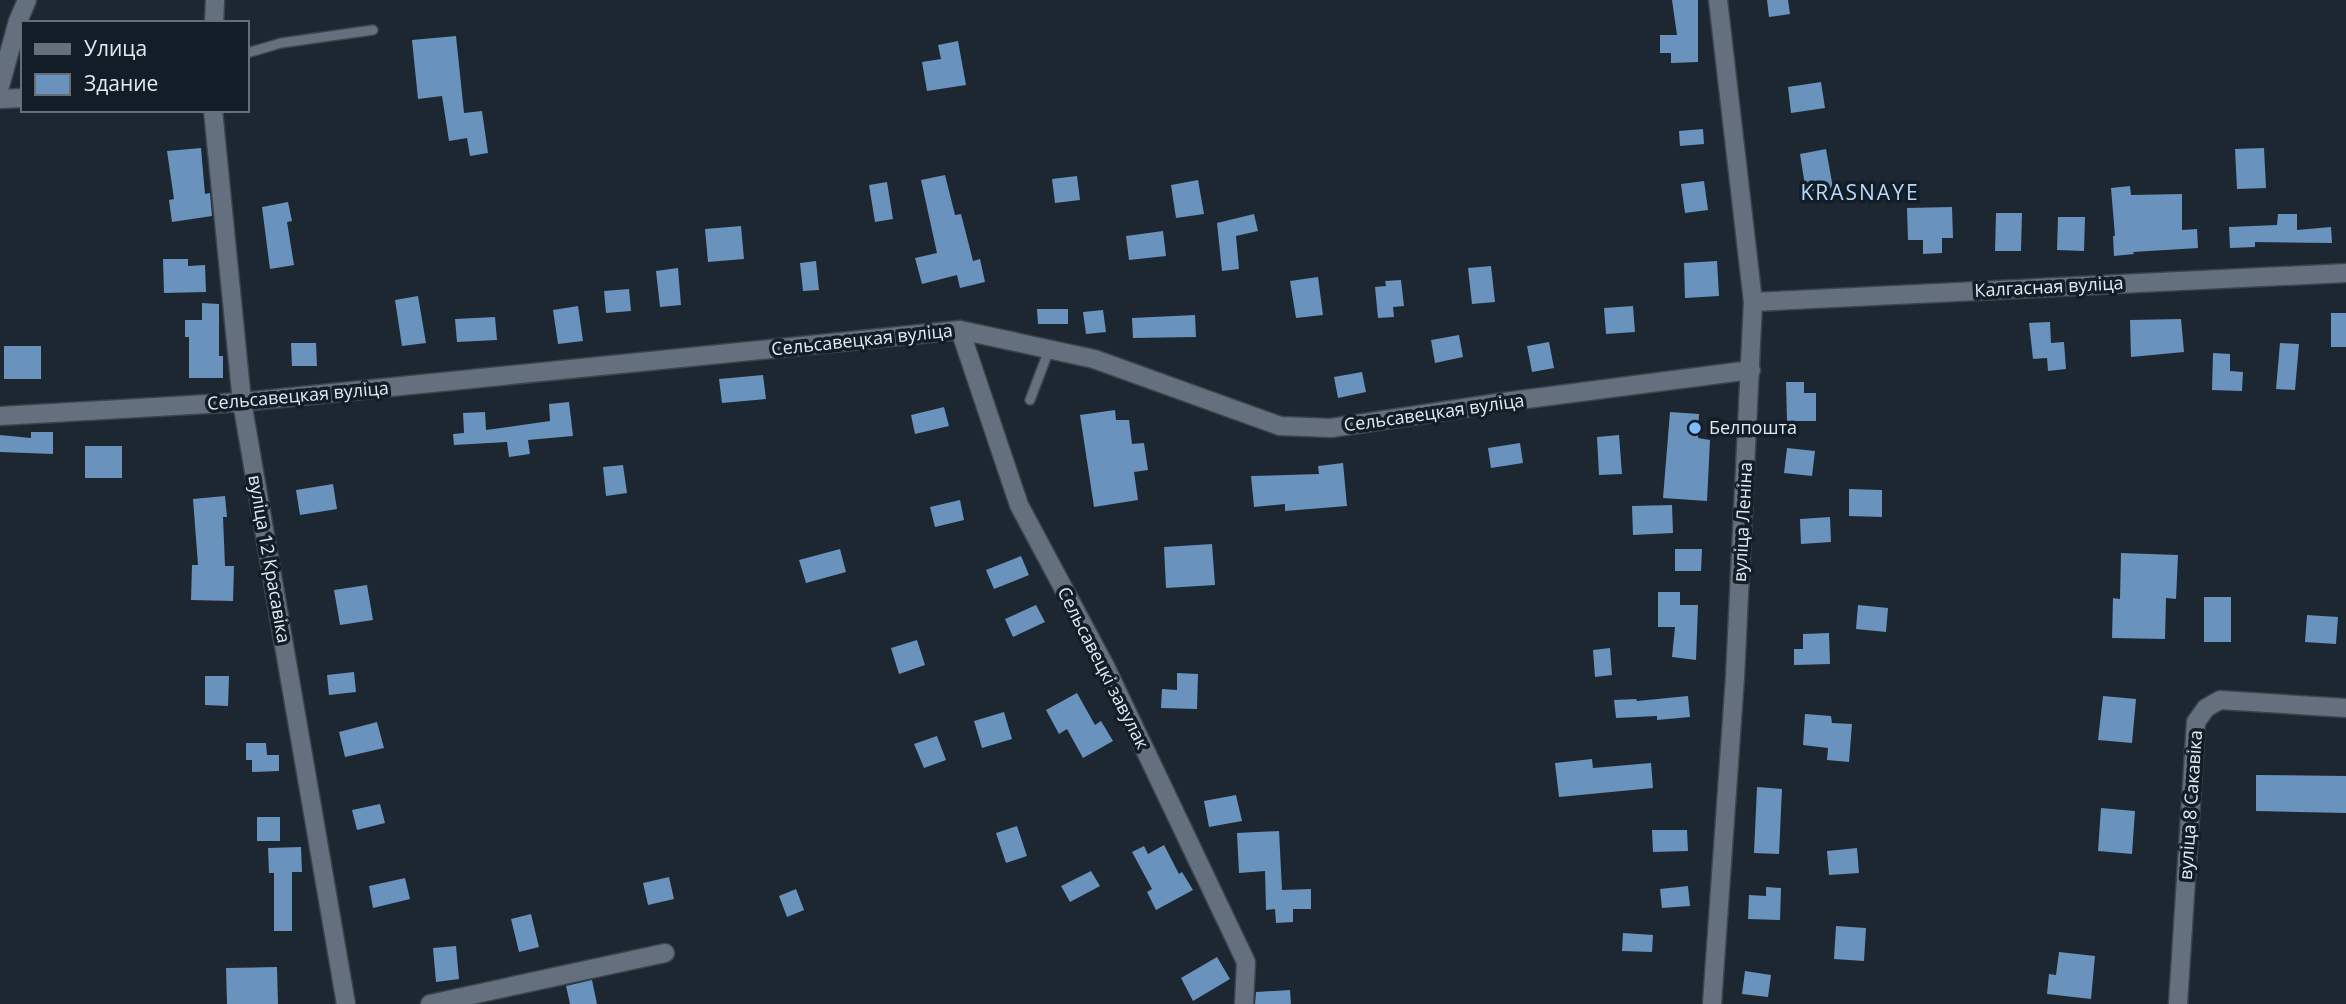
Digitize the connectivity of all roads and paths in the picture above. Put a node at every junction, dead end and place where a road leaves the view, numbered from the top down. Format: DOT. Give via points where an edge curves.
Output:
graph roads {
  1 [pos="27,0"];
  2 [pos="215,0"];
  3 [pos="1718,0"];
  4 [pos="214,21"];
  5 [pos="373,30"];
  6 [pos="248,53"];
  7 [pos="0,86"];
  8 [pos="21,98"];
  9 [pos="0,99"];
  10 [pos="213,112"];
  11 [pos="2346,273"];
  12 [pos="1753,302"];
  13 [pos="960,330"];
  14 [pos="1049,350"];
  15 [pos="1751,370"];
  16 [pos="1030,400"];
  17 [pos="242,402"];
  18 [pos="0,416"];
  19 [pos="2346,708"];
  20 [pos="665,953"];
  21 [pos="346,1004"];
  22 [pos="430,1004"];
  23 [pos="1244,1004"];
  24 [pos="1712,1004"];
  25 [pos="2178,1004"];
  1 -- 7 [label="street"];
  2 -- 4 [label="street"];
  3 -- 12 [label="street, вуліца Леніна"];
  5 -- 6 [label="lane" via="281,43"];
  8 -- 9 [label="street"];
  10 -- 17 [label="street, вуліца 12 Красавіка"];
  11 -- 12 [label="street, Калгасная вуліца"];
  12 -- 15 [label="street, вуліца Леніна"];
  13 -- 14 [label="street, Сельсавецкая вуліца"];
  13 -- 17 [label="street, Сельсавецкая вуліца"];
  13 -- 23 [label="street, Сельсавецкі завулак" via="1019,505 1106,668 1246,962"];
  14 -- 15 [label="street, Сельсавецкая вуліца" via="1094,359 1280,426 1331,428"];
  14 -- 16 [label="lane"];
  15 -- 24 [label="street, вуліца Леніна"];
  17 -- 18 [label="street, Сельсавецкая вуліца"];
  17 -- 21 [label="street, вуліца 12 Красавіка"];
  19 -- 25 [label="street, вуліца 8 Сакавіка" via="2220,700 2206,708 2196,722"];
  20 -- 22 [label="street"];
}
